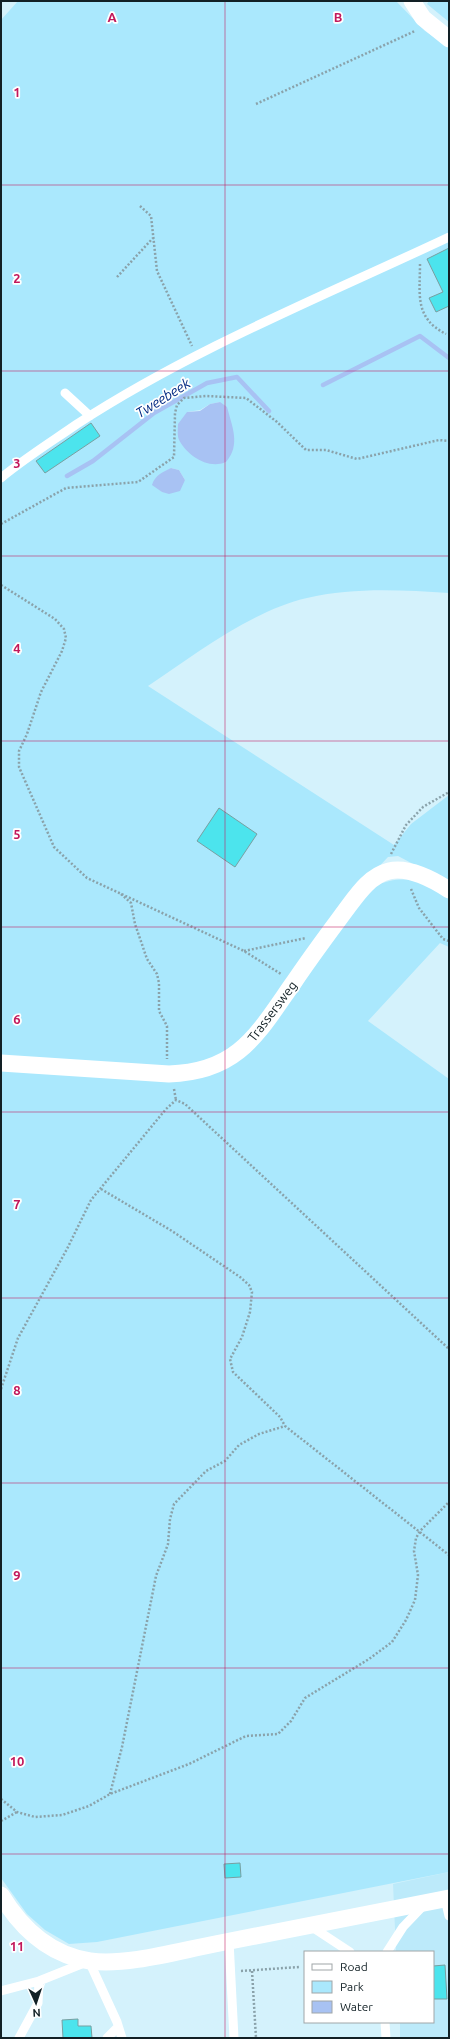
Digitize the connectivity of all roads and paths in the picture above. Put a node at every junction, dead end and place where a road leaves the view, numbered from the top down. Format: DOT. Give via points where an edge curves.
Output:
graph roads {
  1 [pos="412,1"];
  2 [pos="430,24"];
  3 [pos="449,39"];
  4 [pos="256,104"];
  5 [pos="140,206"];
  6 [pos="449,237"];
  7 [pos="154,238"];
  8 [pos="420,250"];
  9 [pos="117,277"];
  10 [pos="446,334"];
  11 [pos="196,356"];
  12 [pos="65,393"];
  13 [pos="90,416"];
  14 [pos="449,441"];
  15 [pos="1,478"];
  16 [pos="1,524"];
  17 [pos="1,585"];
  18 [pos="449,890"];
  19 [pos="118,892"];
  20 [pos="328,933"];
  21 [pos="244,951"];
  22 [pos="294,982"];
  23 [pos="1,1063"];
  24 [pos="169,1074"];
  25 [pos="101,1189"];
  26 [pos="449,1349"];
  27 [pos="1,1389"];
  28 [pos="285,1426"];
  29 [pos="449,1502"];
  30 [pos="420,1531"];
  31 [pos="449,1555"];
  32 [pos="110,1794"];
  33 [pos="1,1799"];
  34 [pos="17,1812"];
  35 [pos="1,1821"];
  36 [pos="1,1895"];
  37 [pos="447,1899"];
  38 [pos="426,1903"];
  39 [pos="449,1916"];
  40 [pos="309,1925"];
  41 [pos="229,1941"];
  42 [pos="348,1951"];
  43 [pos="389,1951"];
  44 [pos="89,1961"];
  45 [pos="299,1967"];
  46 [pos="252,1971"];
  47 [pos="231,1972"];
  48 [pos="39,1981"];
  49 [pos="1,1991"];
  50 [pos="385,2023"];
  51 [pos="118,2027"];
  52 [pos="235,2036"];
  53 [pos="19,2038"];
  54 [pos="107,2038"];
  55 [pos="122,2038"];
  56 [pos="256,2038"];
  57 [pos="387,2038"];
  1 -- 2 [label="street"];
  2 -- 3 [label="street"];
  2 -- 4 [label="path"];
  5 -- 7 [label="path" via="151,216"];
  6 -- 8 [label="lane"];
  7 -- 9 [label="path"];
  7 -- 11 [label="path" via="160,280"];
  8 -- 10 [label="path" via="421,308 430,324"];
  8 -- 11 [label="lane"];
  11 -- 13 [label="lane"];
  12 -- 13 [label="lane"];
  13 -- 15 [label="lane"];
  14 -- 16 [label="path" via="438,440 357,459 326,450 306,450 277,422 246,398 184,398 176,412 174,457 138,482 66,488"];
  17 -- 19 [label="path" via="55,619 64,629 66,638 62,652 41,692 28,734 19,751 19,767 54,847 87,878"];
  18 -- 20 [label="street, Trassersweg" via="414,873 391,870 380,874 360,892"];
  19 -- 21 [label="path"];
  19 -- 24 [label="path" via="131,903 147,959 157,974 159,1011 167,1026"];
  20 -- 21 [label="path"];
  20 -- 22 [label="street, Trassersweg"];
  21 -- 22 [label="path"];
  22 -- 24 [label="street, Trassersweg" via="262,1029 234,1055 193,1073"];
  23 -- 24 [label="street, Trassersweg"];
  25 -- 26 [label="path" via="166,1109 176,1100 185,1104"];
  25 -- 27 [label="path" via="91,1200 18,1338"];
  25 -- 28 [label="path" via="172,1232 249,1285 252,1292 250,1312 242,1337 230,1359 233,1372 271,1408"];
  28 -- 30 [label="path"];
  28 -- 32 [label="path" via="259,1434 239,1445 225,1461 206,1471 174,1504 168,1544 156,1576 122,1747"];
  29 -- 30 [label="path"];
  30 -- 31 [label="path"];
  30 -- 32 [label="path" via="414,1551 418,1575 416,1600 392,1642 305,1698 291,1721 278,1734 246,1736 189,1764"];
  32 -- 34 [label="path" via="89,1806 62,1815 35,1817"];
  33 -- 34 [label="path"];
  34 -- 35 [label="path"];
  36 -- 44 [label="street" via="13,1915 40,1941 73,1957"];
  37 -- 38 [label="street"];
  37 -- 39 [label="lane"];
  38 -- 40 [label="street"];
  38 -- 43 [label="lane" via="403,1927"];
  40 -- 41 [label="street"];
  40 -- 42 [label="lane"];
  41 -- 44 [label="street" via="125,1961"];
  41 -- 47 [label="lane"];
  44 -- 48 [label="lane"];
  44 -- 51 [label="lane"];
  45 -- 46 [label="path"];
  46 -- 47 [label="path"];
  46 -- 56 [label="path"];
  47 -- 52 [label="lane"];
  48 -- 49 [label="lane"];
  48 -- 53 [label="lane" via="38,2003"];
  50 -- 57 [label="lane"];
  51 -- 54 [label="lane"];
  51 -- 55 [label="lane"];
}
